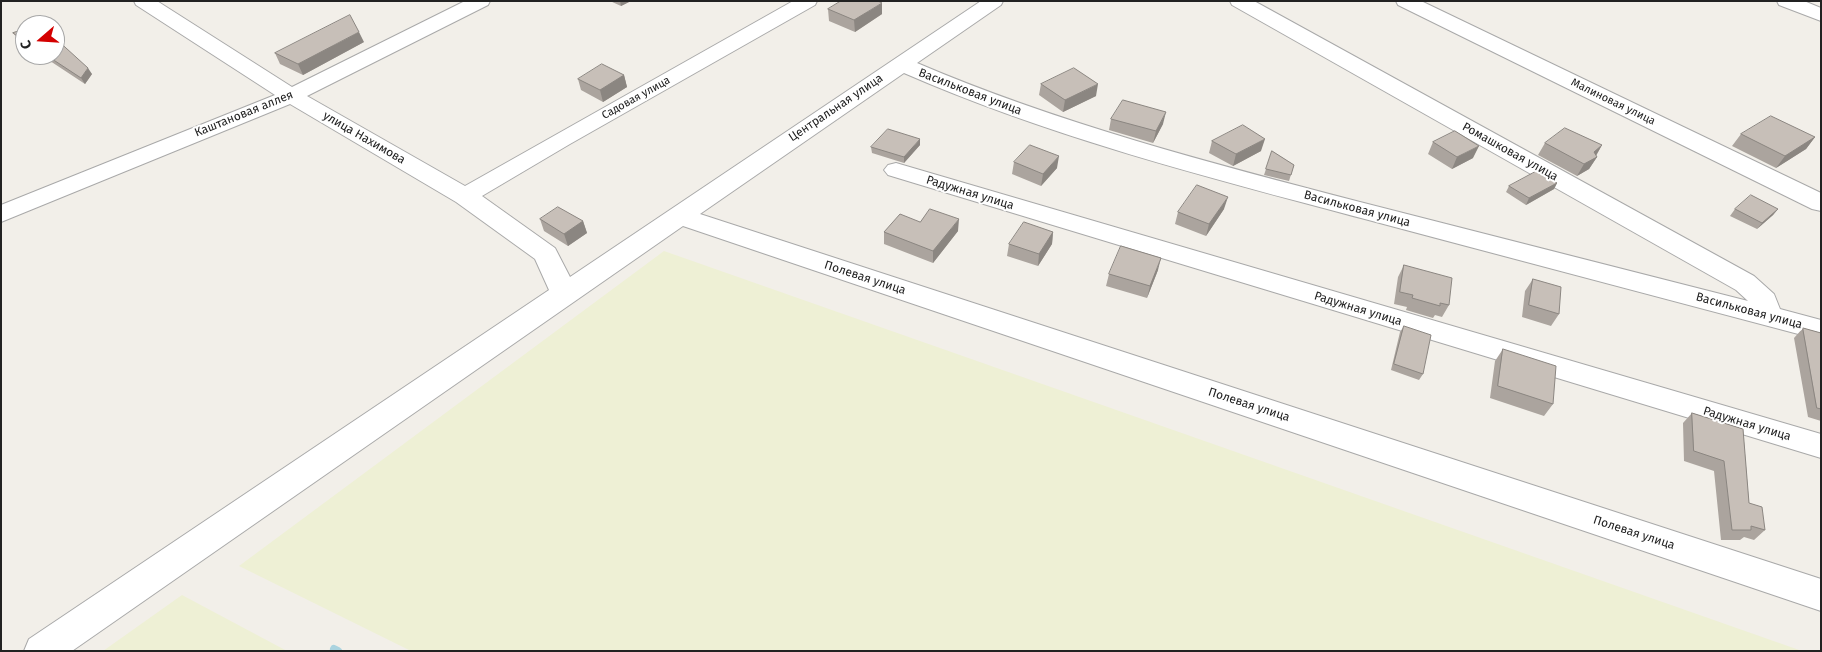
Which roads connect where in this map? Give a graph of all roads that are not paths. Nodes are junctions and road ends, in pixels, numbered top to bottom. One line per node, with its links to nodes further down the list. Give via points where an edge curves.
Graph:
1 (180, 1): 8 (street)
2 (481, 1): 11 (street, Каштановая аллея)
3 (808, 1): 13 (street, Садовая улица)
4 (994, 1): 10 (street, Центральная улица)
5 (1239, 1): 18 (street, Ромашковая улица, via 1745,283 1764,301)
6 (1405, 1): 14 (street, Малиновая улица)
7 (1786, 1): 9 (street)
8 (150, 6): 11 (street, улица Нахимова)
9 (1821, 15)
10 (901, 64): 16 (street, Центральная улица); 18 (street, Васильковая улица, via 973,95 1211,172)
11 (291, 96): 13 (street, улица Нахимова); 15 (street, Каштановая аллея)
12 (896, 170): 20 (street, Радужная улица)
13 (465, 196): 17 (street, улица Нахимова, via 546,254)
14 (1821, 203)
15 (2, 212)
16 (678, 216): 17 (street, Центральная улица); 21 (street, Полевая улица)
17 (564, 294): 22 (street, Центральная улица)
18 (1768, 316): 19 (street, Васильковая улица)
19 (1821, 330)
20 (1821, 446)
21 (1821, 595)
22 (42, 651)

